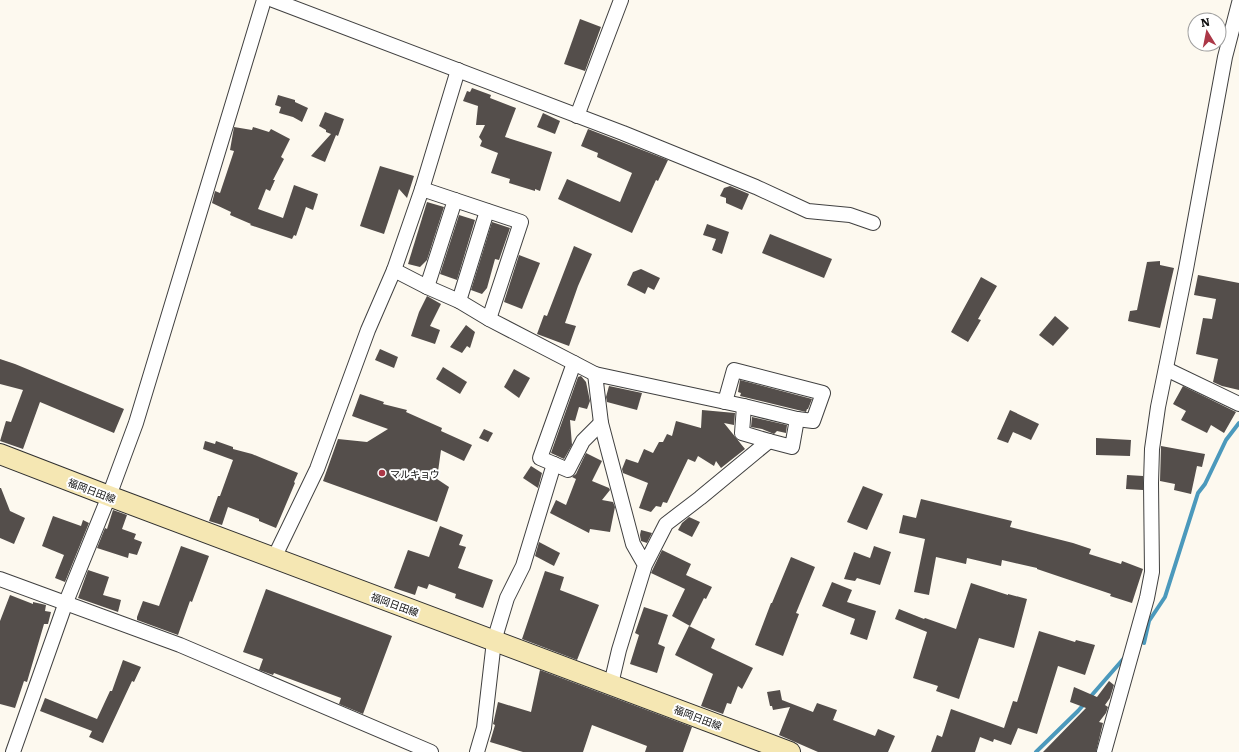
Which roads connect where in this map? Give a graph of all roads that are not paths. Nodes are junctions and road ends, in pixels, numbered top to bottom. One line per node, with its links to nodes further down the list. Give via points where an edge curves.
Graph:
1 (264, 0): 26 (street, via 136,422)
2 (273, 0): 5 (street)
3 (621, 0): 6 (street)
4 (1239, 3): 16 (street, via 1225,57)
5 (458, 70): 6 (street); 7 (street)
6 (577, 116): 10 (street, via 693,161 808,211 850,215)
7 (422, 189): 8 (street); 11 (street)
8 (455, 200): 9 (street); 12 (street)
9 (487, 211): 13 (street); 14 (street, via 521,222)
10 (873, 223)
11 (394, 270): 12 (street); 27 (street, via 368,330 316,469)
12 (427, 287): 13 (street)
13 (459, 301): 14 (street)
14 (489, 319): 15 (street)
15 (574, 363): 17 (street); 25 (street, via 540,458)
16 (1166, 369): 19 (street); 37 (street, via 1152,449 1152,572)
17 (595, 374): 18 (street); 22 (street)
18 (725, 402): 20 (street); 21 (street, via 734,370 823,393 813,421)
19 (1239, 404)
20 (744, 406): 21 (street); 23 (street, via 742,433)
21 (797, 419): 23 (street, via 792,447)
22 (601, 424): 25 (street, via 583,441 568,470); 28 (street, via 633,544)
23 (769, 441): 28 (street, via 666,524)
24 (0, 454): 26 (main road, 福岡日田線)
25 (554, 464): 31 (street, via 523,566 507,598)
26 (109, 496): 27 (main road, 福岡日田線); 30 (street)
27 (274, 558): 31 (main road, 福岡日田線)
28 (645, 566): 32 (street)
29 (0, 579): 30 (street)
30 (66, 602): 33 (street); 34 (street, via 180,645)
31 (494, 641): 32 (main road, 福岡日田線); 35 (street, via 484,728)
32 (611, 684): 36 (main road, 福岡日田線)
33 (13, 752)
34 (431, 752)
35 (477, 752)
36 (790, 752)
37 (1104, 752)

